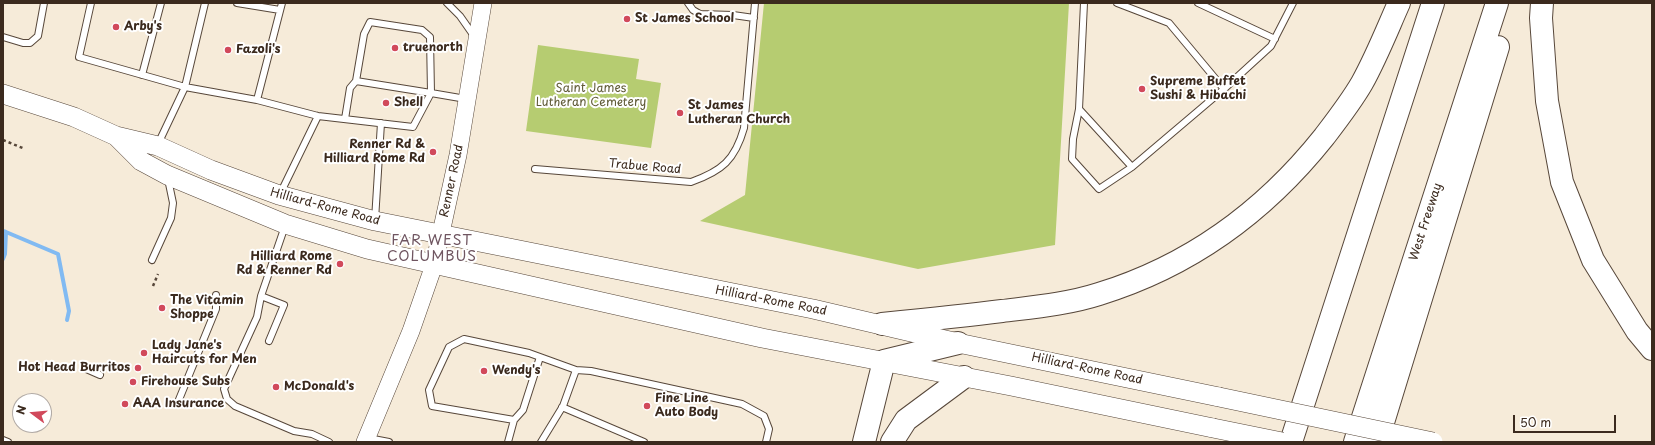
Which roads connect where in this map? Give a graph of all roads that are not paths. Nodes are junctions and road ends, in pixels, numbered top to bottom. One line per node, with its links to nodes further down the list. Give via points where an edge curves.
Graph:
1 (44, 3): 21 (lane, via 38,36 30,43)
2 (91, 3): 24 (lane, via 78,56)
3 (161, 3): 24 (lane)
4 (205, 3): 26 (lane)
5 (237, 3): 19 (lane)
6 (447, 3): 23 (lane)
7 (483, 3): 23 (main road, Renner Road)
8 (688, 3): 20 (lane, via 700,14)
9 (755, 3): 20 (lane, Trabue Road)
10 (1084, 3): 32 (lane)
11 (1117, 3): 27 (lane, via 1169,22)
12 (1198, 3): 22 (lane)
13 (1293, 3): 22 (lane)
14 (1399, 3): 50 (highway, via 1362,84 1316,147 1269,196 1208,245 1138,280 1098,294 1042,306)
15 (1433, 3): 49 (highway)
16 (1496, 3): 77 (highway, West Freeway)
17 (1509, 3): 78 (highway, via 1508,16)
18 (1542, 3): 53 (highway, via 1547,102 1562,182 1593,260 1637,331)
19 (281, 6): 31 (lane)
20 (754, 18): 39 (lane, Trabue Road, via 744,128 739,144 728,161 710,175 691,182)
21 (3, 37)
22 (1275, 39): 27 (lane, via 1271,46)
23 (478, 41): 30 (main road, Renner Road)
24 (142, 75): 26 (lane)
25 (356, 81): 28 (lane); 28 (lane, via 364,34 370,22 422,30 430,37); 34 (lane, via 350,88)
26 (186, 87): 31 (lane); 37 (lane)
27 (1224, 89): 38 (lane)
28 (431, 93): 30 (lane); 35 (lane, via 413,127)
29 (3, 94): 36 (main road, Hilliard-Rome Road, via 74,117)
30 (468, 99): 44 (main road, Renner Road)
31 (257, 100): 33 (lane)
32 (1079, 110): 38 (lane); 38 (lane, via 1072,159 1099,189)
33 (318, 116): 34 (lane); 41 (lane)
34 (345, 119): 35 (lane)
35 (381, 123): 42 (lane)
36 (116, 136): 37 (main road, Hilliard-Rome Road); 40 (main road, Hilliard-Rome Road, via 141,161)
37 (158, 146): 41 (main road, Hilliard-Rome Road)
38 (1132, 167)
39 (535, 169)
40 (167, 175): 43 (main road, Hilliard-Rome Road); 45 (lane, via 173,203 171,218)
41 (279, 196): 42 (main road, Hilliard-Rome Road)
42 (375, 221): 44 (main road, Hilliard-Rome Road)
43 (285, 224): 46 (main road, Hilliard-Rome Road, via 367,249); 48 (lane)
44 (441, 235): 46 (main road, Renner Road); 50 (main road, Hilliard-Rome Road)
45 (152, 260)
46 (434, 265): 55 (main road, Hilliard-Rome Road, via 762,338); 64 (main road, Renner Road)
47 (216, 294): 60 (lane, via 216,309)
48 (261, 296): 51 (lane, via 284,306); 66 (lane, via 256,317 224,389 227,399 235,406 294,431 312,434)
49 (1336, 305): 74 (highway); 76 (highway)
50 (882, 324): 52 (main road, Hilliard-Rome Road)
51 (269, 341)
52 (958, 343): 55 (highway); 79 (main road, Hilliard-Rome Road, bridge)
53 (1652, 349)
54 (540, 357): 57 (lane); 62 (lane, via 524,410); 62 (lane, via 464,339 449,347 429,390 432,406)
55 (884, 361): 59 (main road, Hilliard-Rome Road); 72 (highway)
56 (84, 368): 58 (lane)
57 (576, 370): 61 (lane); 71 (lane, via 591,371 742,404 764,416 769,430)
58 (100, 375)
59 (964, 377): 73 (highway, via 906,420); 75 (main road, Hilliard-Rome Road, bridge)
60 (178, 402)
61 (562, 408): 69 (lane); 70 (lane)
62 (514, 420): 68 (lane)
63 (3, 440): 65 (lane)
64 (366, 440): 67 (lane)
65 (8, 442)
66 (329, 442)
67 (389, 442)
68 (508, 442)
69 (541, 442)
70 (644, 442)
71 (766, 442)
72 (864, 442)
73 (892, 442)
74 (1277, 442)
75 (1282, 442)
76 (1292, 442)
77 (1355, 442)
78 (1377, 442)
79 (1433, 442)

